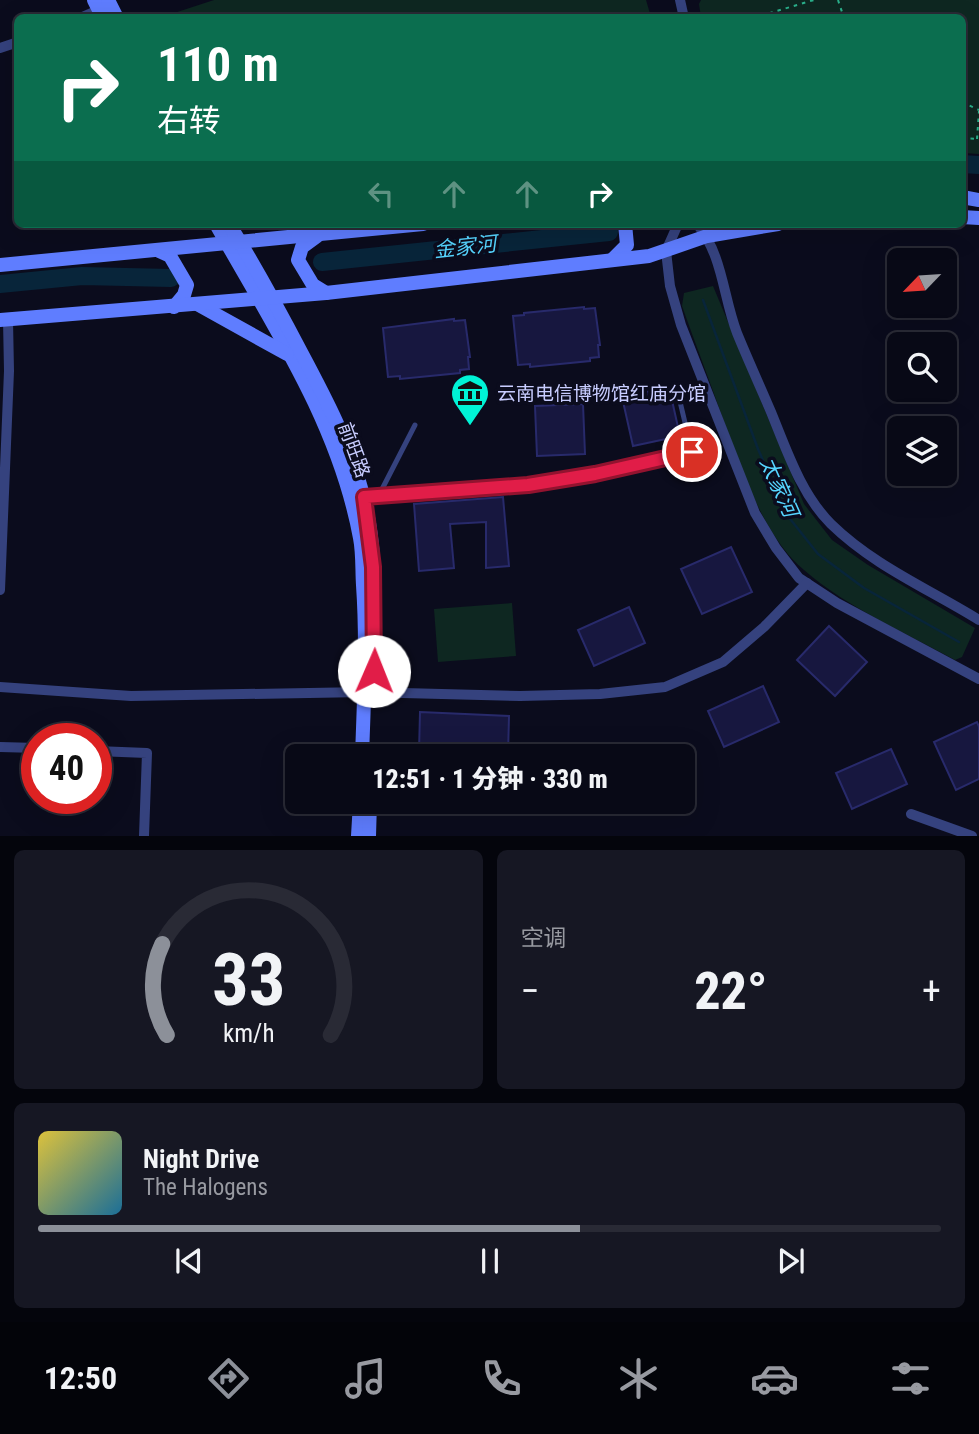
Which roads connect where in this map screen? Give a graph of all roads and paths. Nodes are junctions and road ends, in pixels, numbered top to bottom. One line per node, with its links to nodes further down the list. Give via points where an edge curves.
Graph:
1 (814, 0): 2 (path)
2 (767, 14)
3 (979, 110): 4 (path)
4 (978, 139)
5 (220, 228): 14 (street, 前旺路)
6 (230, 228): 14 (street, 前旺路)
7 (385, 228): 12 (street)
8 (625, 228): 17 (street, via 627,245)
9 (676, 228): 15 (street)
10 (700, 228): 13 (street)
11 (754, 228): 13 (street)
12 (318, 235): 14 (street); 19 (street, via 302,247 298,260 313,285)
13 (707, 236): 15 (street); 32 (street, via 737,333 810,498 830,523 882,564)
14 (234, 243): 16 (street); 20 (street, 前旺路)
15 (666, 250): 17 (street); 30 (street, via 681,326 755,513 776,548)
16 (159, 251): 18 (street); 22 (street, via 170,256 187,285)
17 (612, 260): 19 (street)
18 (0, 265)
19 (326, 293): 20 (street)
20 (265, 298): 21 (street); 24 (street, 前旺路); 29 (street, 前旺路, via 328,402)
21 (197, 304): 22 (street); 24 (street)
22 (174, 307): 23 (street)
23 (4, 320): 31 (street, via 9,371)
24 (289, 355): 35 (street, 前旺路, via 331,438 360,539)
25 (677, 389): 27 (lane)
26 (415, 425): 28 (lane)
27 (692, 452): 28 (street, via 528,485)
28 (379, 495): 29 (street)
29 (364, 497): 35 (street, 前旺路, via 375,605)
30 (807, 583): 33 (street); 35 (street, via 723,662 665,687 520,696)
31 (0, 590)
32 (979, 620)
33 (979, 679)
34 (0, 687): 35 (street, via 131,696)
35 (369, 692): 36 (street, 前旺路); 37 (street, 前旺路)
36 (363, 744)
37 (371, 744)
38 (0, 747): 39 (street)
39 (21, 748)
40 (112, 752): 44 (street, via 147,753)
41 (359, 814): 45 (street)
42 (370, 814): 46 (street)
43 (911, 814): 47 (street)
44 (144, 835)
45 (358, 835)
46 (369, 835)
47 (972, 835)

